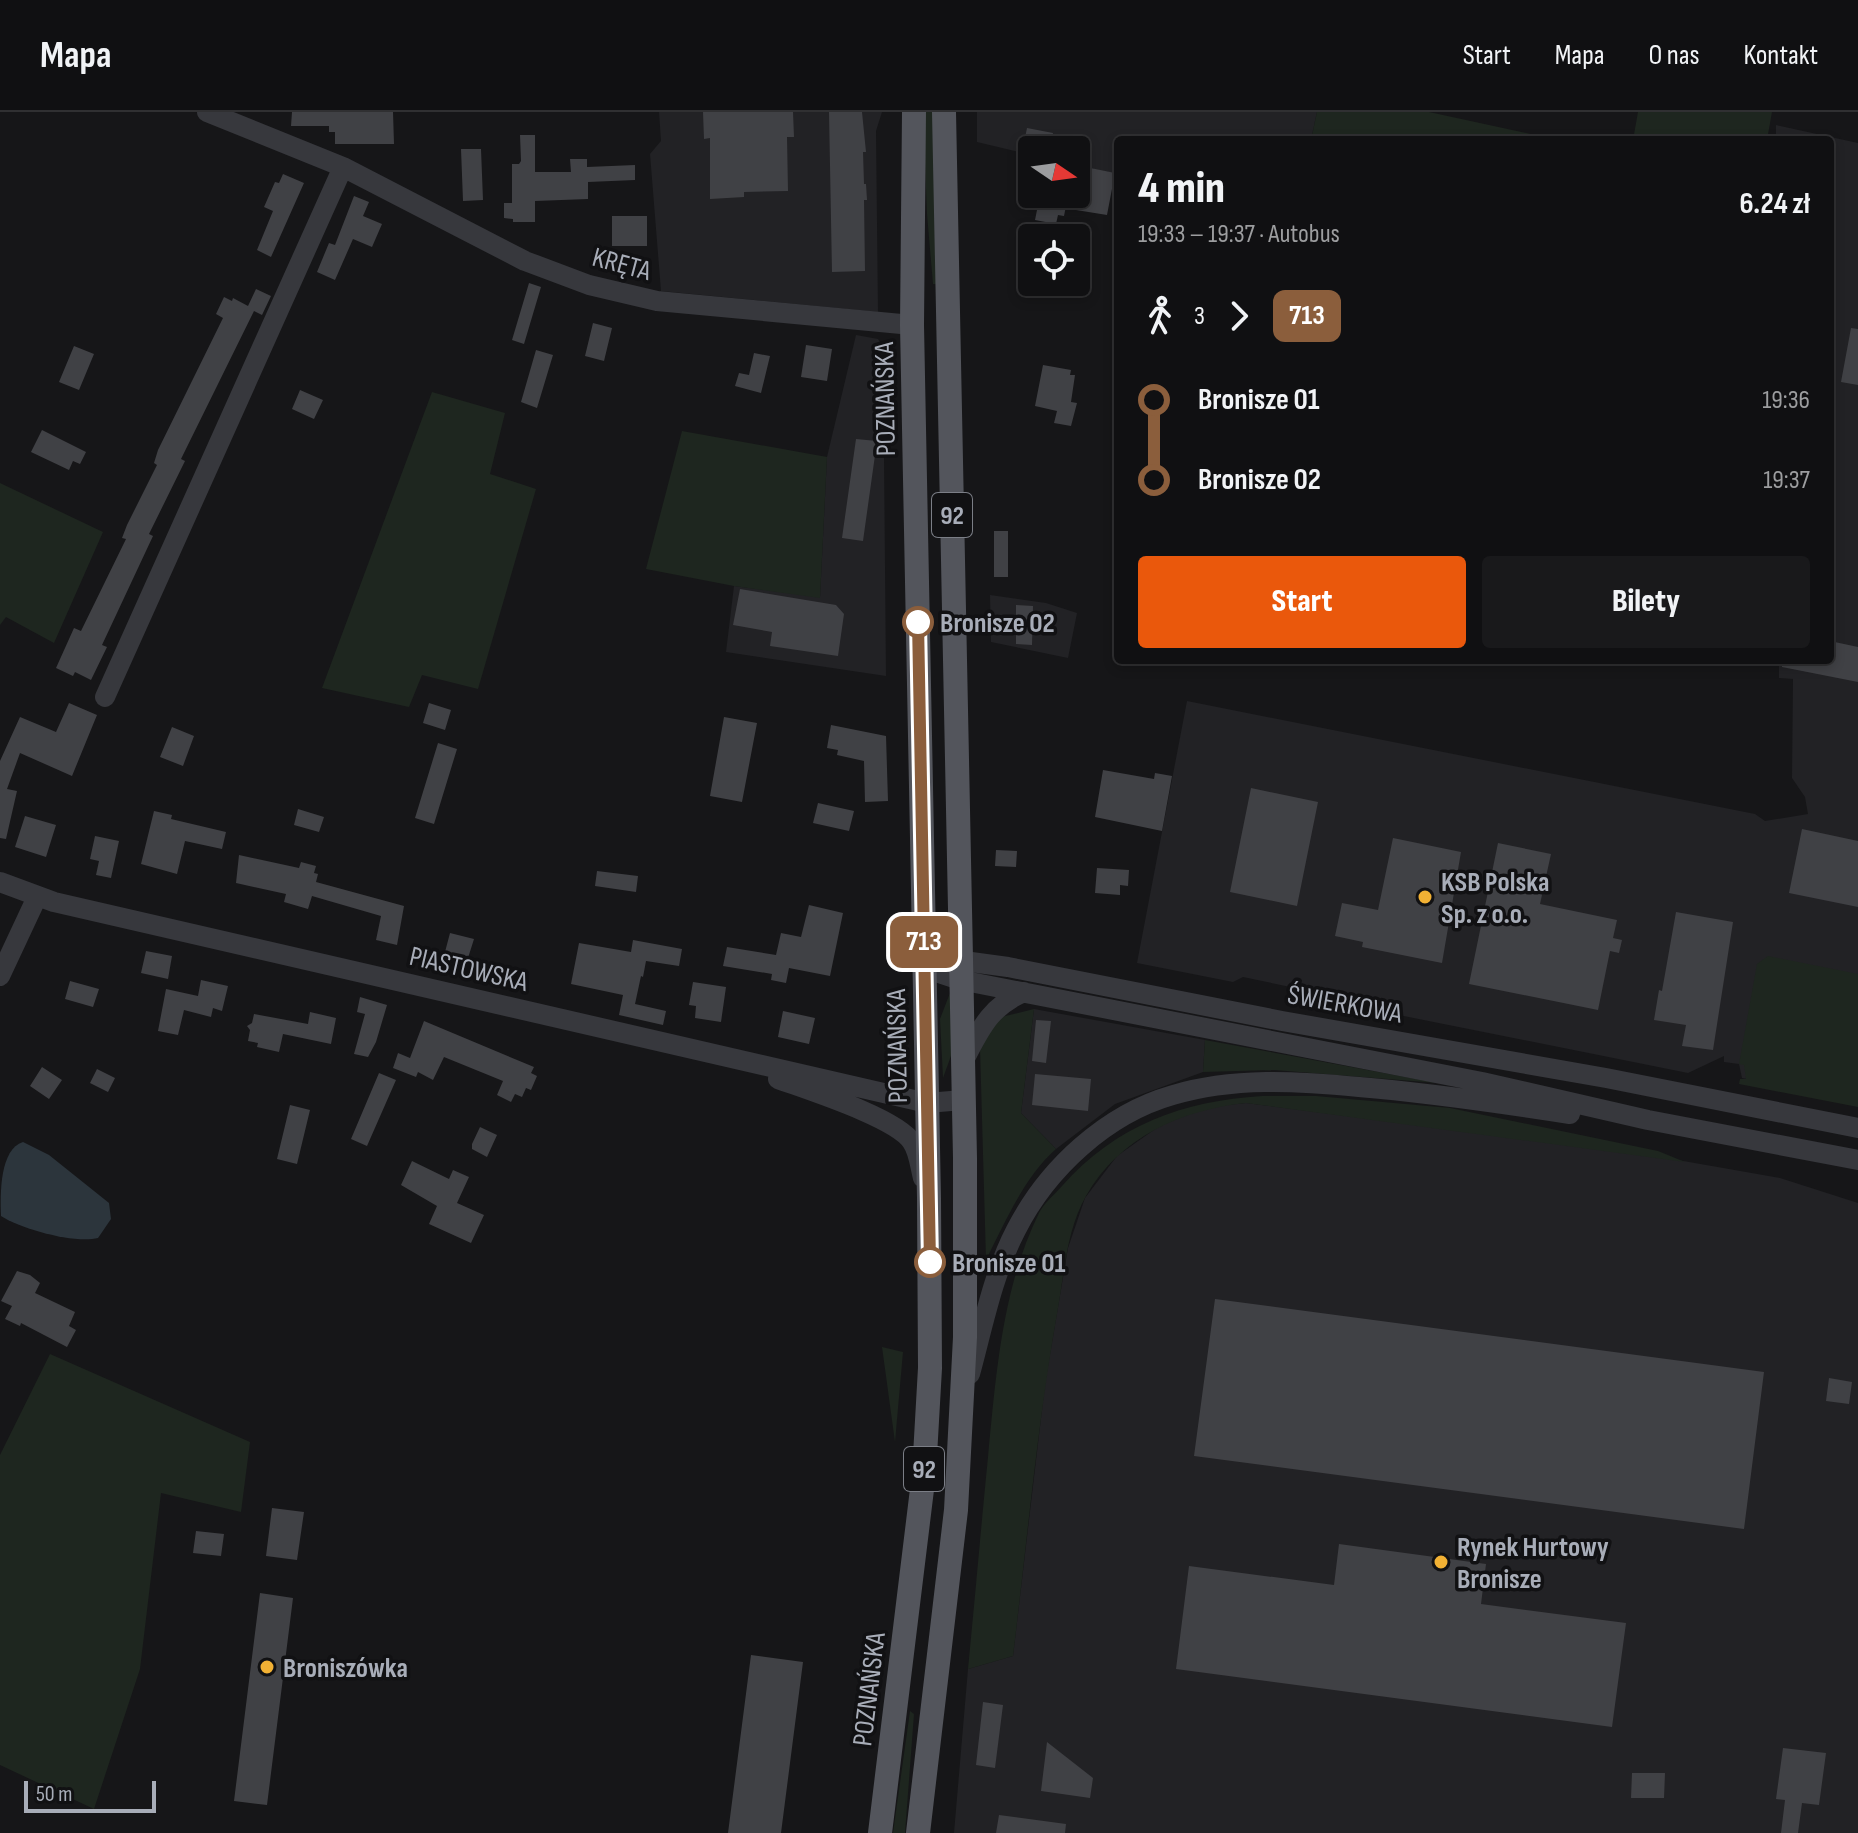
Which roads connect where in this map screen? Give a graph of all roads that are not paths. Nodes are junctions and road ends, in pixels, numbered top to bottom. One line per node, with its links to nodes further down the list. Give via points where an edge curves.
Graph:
1 (207, 112): 4 (street, KRĘTA)
2 (914, 112): 5 (main road, POZNAŃSKA / 92)
3 (944, 112): 10 (main road, 92)
4 (343, 167): 5 (street, KRĘTA, via 525,261 589,285 657,301); 6 (street)
5 (912, 325): 9 (main road, POZNAŃSKA / 92)
6 (105, 697)
7 (0, 882): 8 (street, PIASTOWSKA)
8 (37, 897): 11 (street); 13 (street, PIASTOWSKA)
9 (924, 968): 10 (street, ŚWIERKOWA, via 939,961); 16 (main road, POZNAŃSKA / 92)
10 (960, 970): 12 (street, ŚWIERKOWA); 14 (main road, 92); 18 (street, ŚWIERKOWA, via 1606,1078)
11 (0, 976)
12 (1024, 992): 14 (street, via 1004,1001 989,1017); 17 (street, ŚWIERKOWA)
13 (703, 1051): 16 (street, PIASTOWSKA); 20 (street, via 902,1131 914,1144)
14 (962, 1063): 15 (main road, 92)
15 (963, 1100): 16 (street, PIASTOWSKA); 21 (main road, 92)
16 (927, 1103): 20 (main road, POZNAŃSKA / 92)
17 (1648, 1120): 19 (street, ŚWIERKOWA); 21 (street, via 1312,1082 1236,1083 1172,1095 1141,1107 1057,1169 1029,1208 1002,1260)
18 (1858, 1128)
19 (1858, 1160)
20 (929, 1198): 22 (main road, POZNAŃSKA / 92, via 930,1368 924,1473)
21 (964, 1393): 23 (main road, 92, via 956,1510)
22 (880, 1833)
23 (918, 1833)

